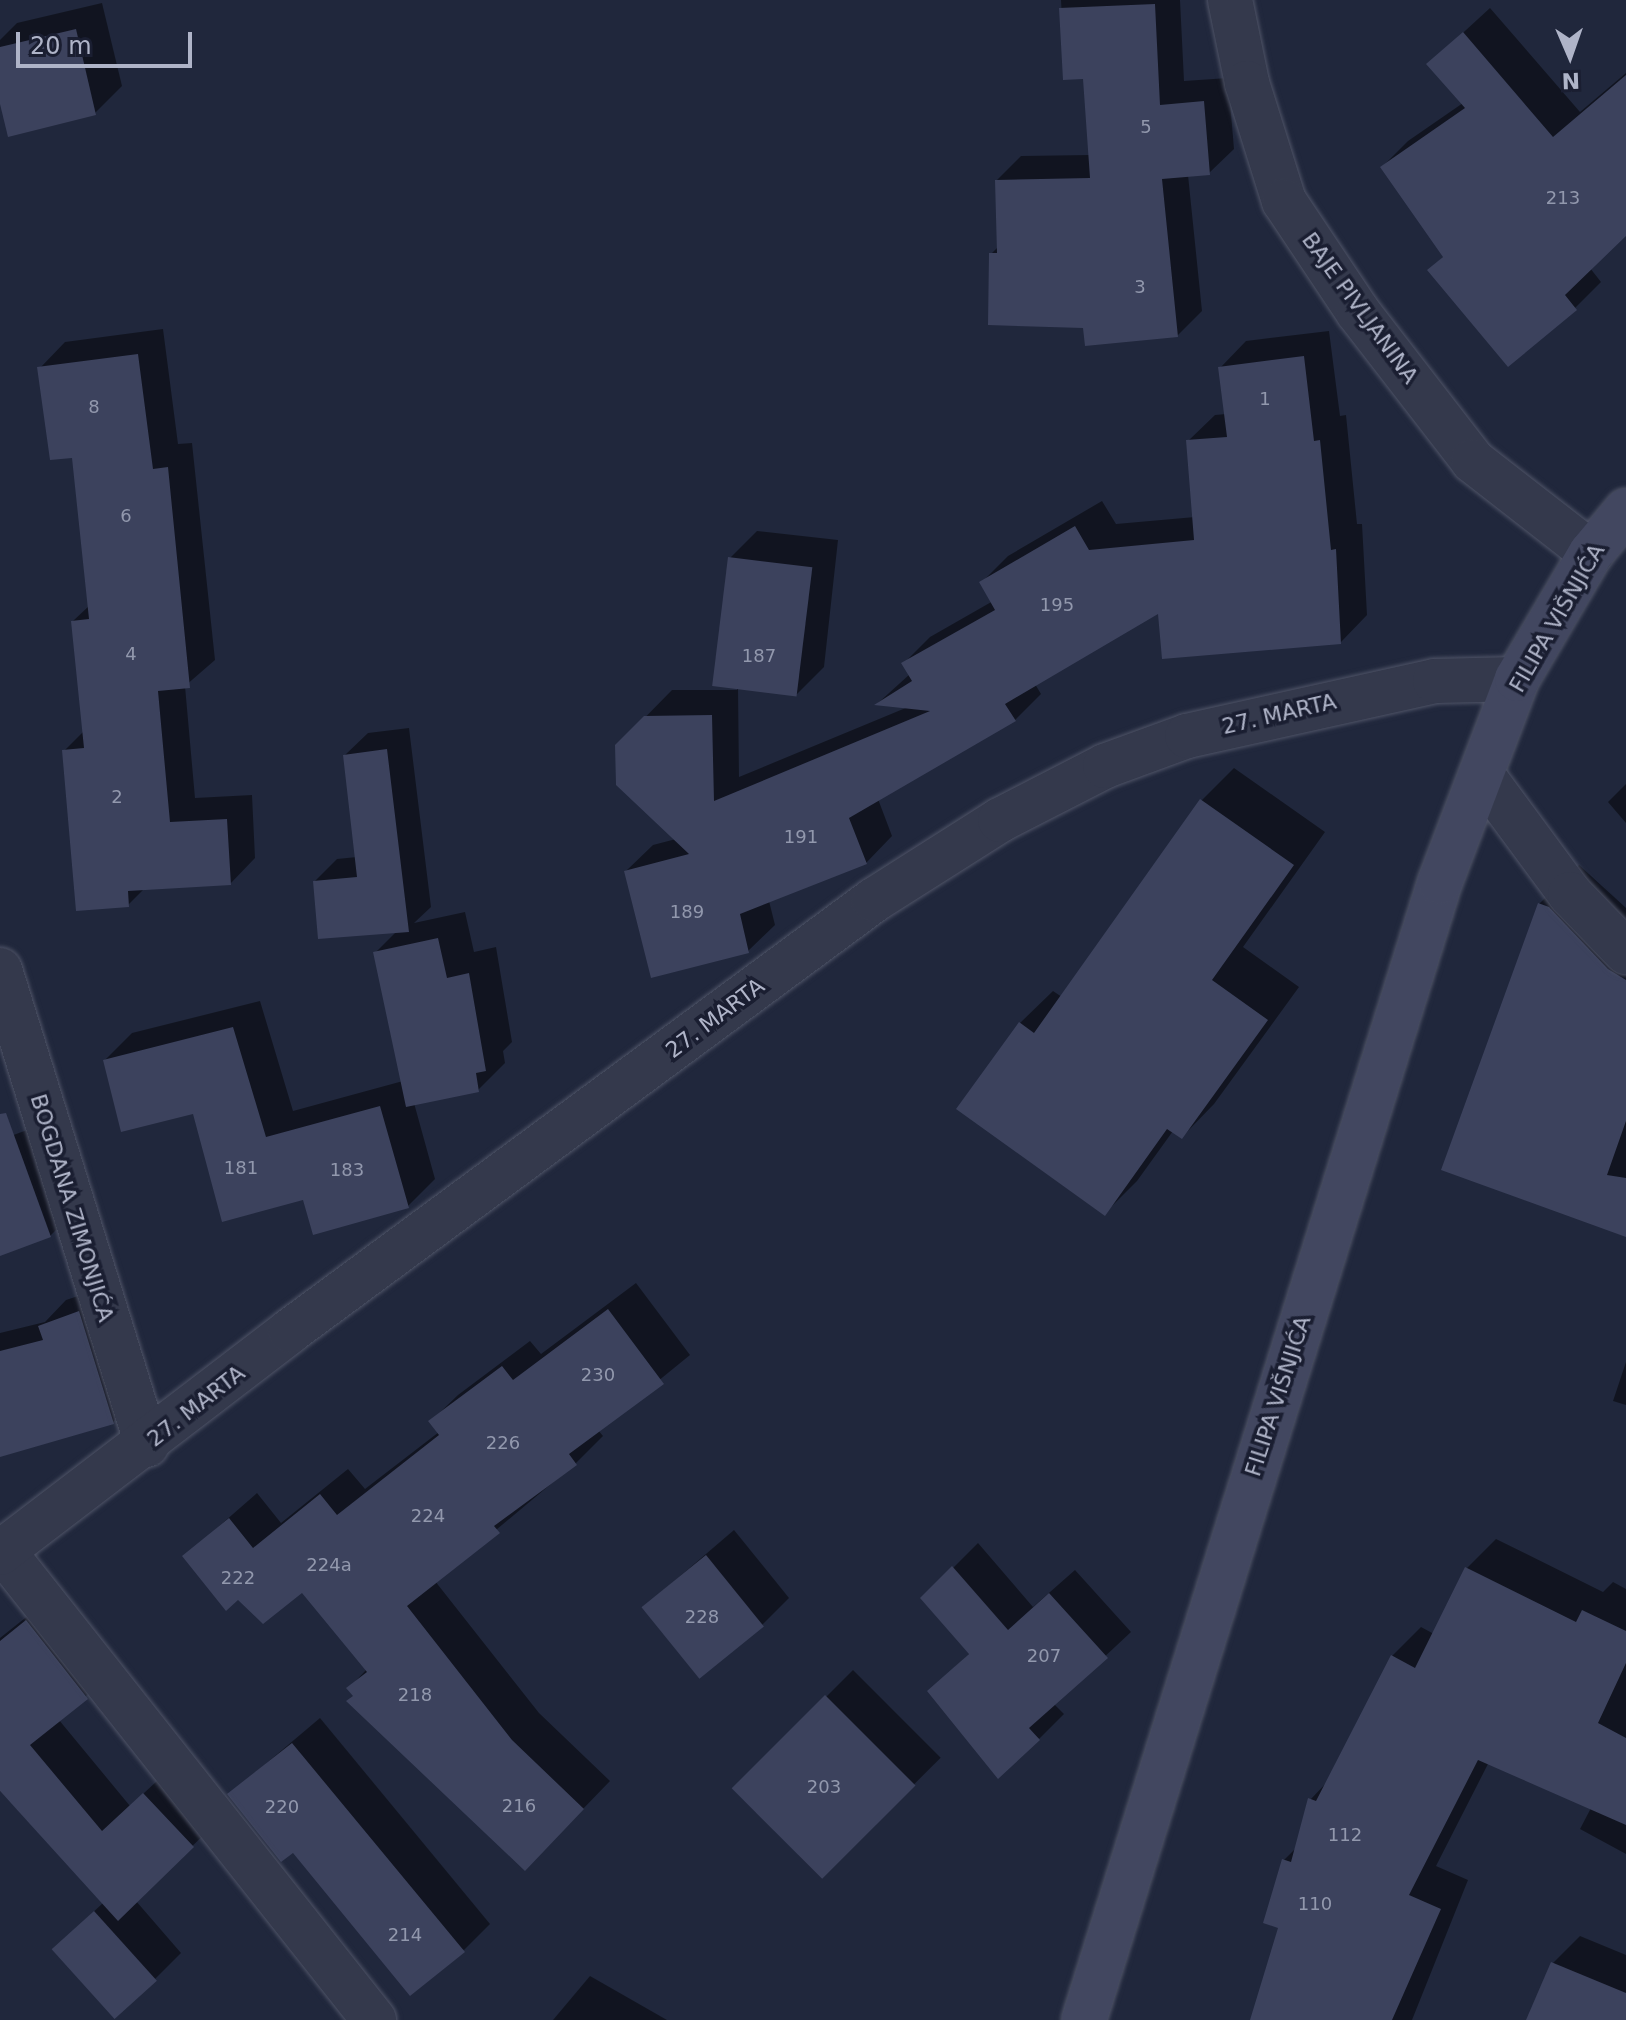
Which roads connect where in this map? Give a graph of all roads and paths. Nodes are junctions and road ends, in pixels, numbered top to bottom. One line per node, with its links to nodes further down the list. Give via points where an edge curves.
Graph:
1 (1230, 0): 3 (street, BAJE PIVLJANINA, via 1247,83 1284,201 1358,312 1473,461)
2 (1626, 511): 3 (main road, FILIPA VIŠNJIĆA)
3 (1591, 553): 4 (main road, FILIPA VIŠNJIĆA)
4 (1517, 679): 5 (main road, FILIPA VIŠNJIĆA); 8 (street, 27. MARTA, via 1435,681 1187,736 1105,766 1000,820 874,900 290,1331)
5 (1483, 776): 6 (street, via 1570,894); 11 (main road, FILIPA VIŠNJIĆA, via 1440,882)
6 (1626, 952)
7 (0, 970): 8 (street, BOGDANA ZIMONJIĆA)
8 (147, 1445): 9 (street, 27. MARTA)
9 (2, 1552): 10 (street, 27. MARTA)
10 (374, 2020)
11 (1084, 2020)

